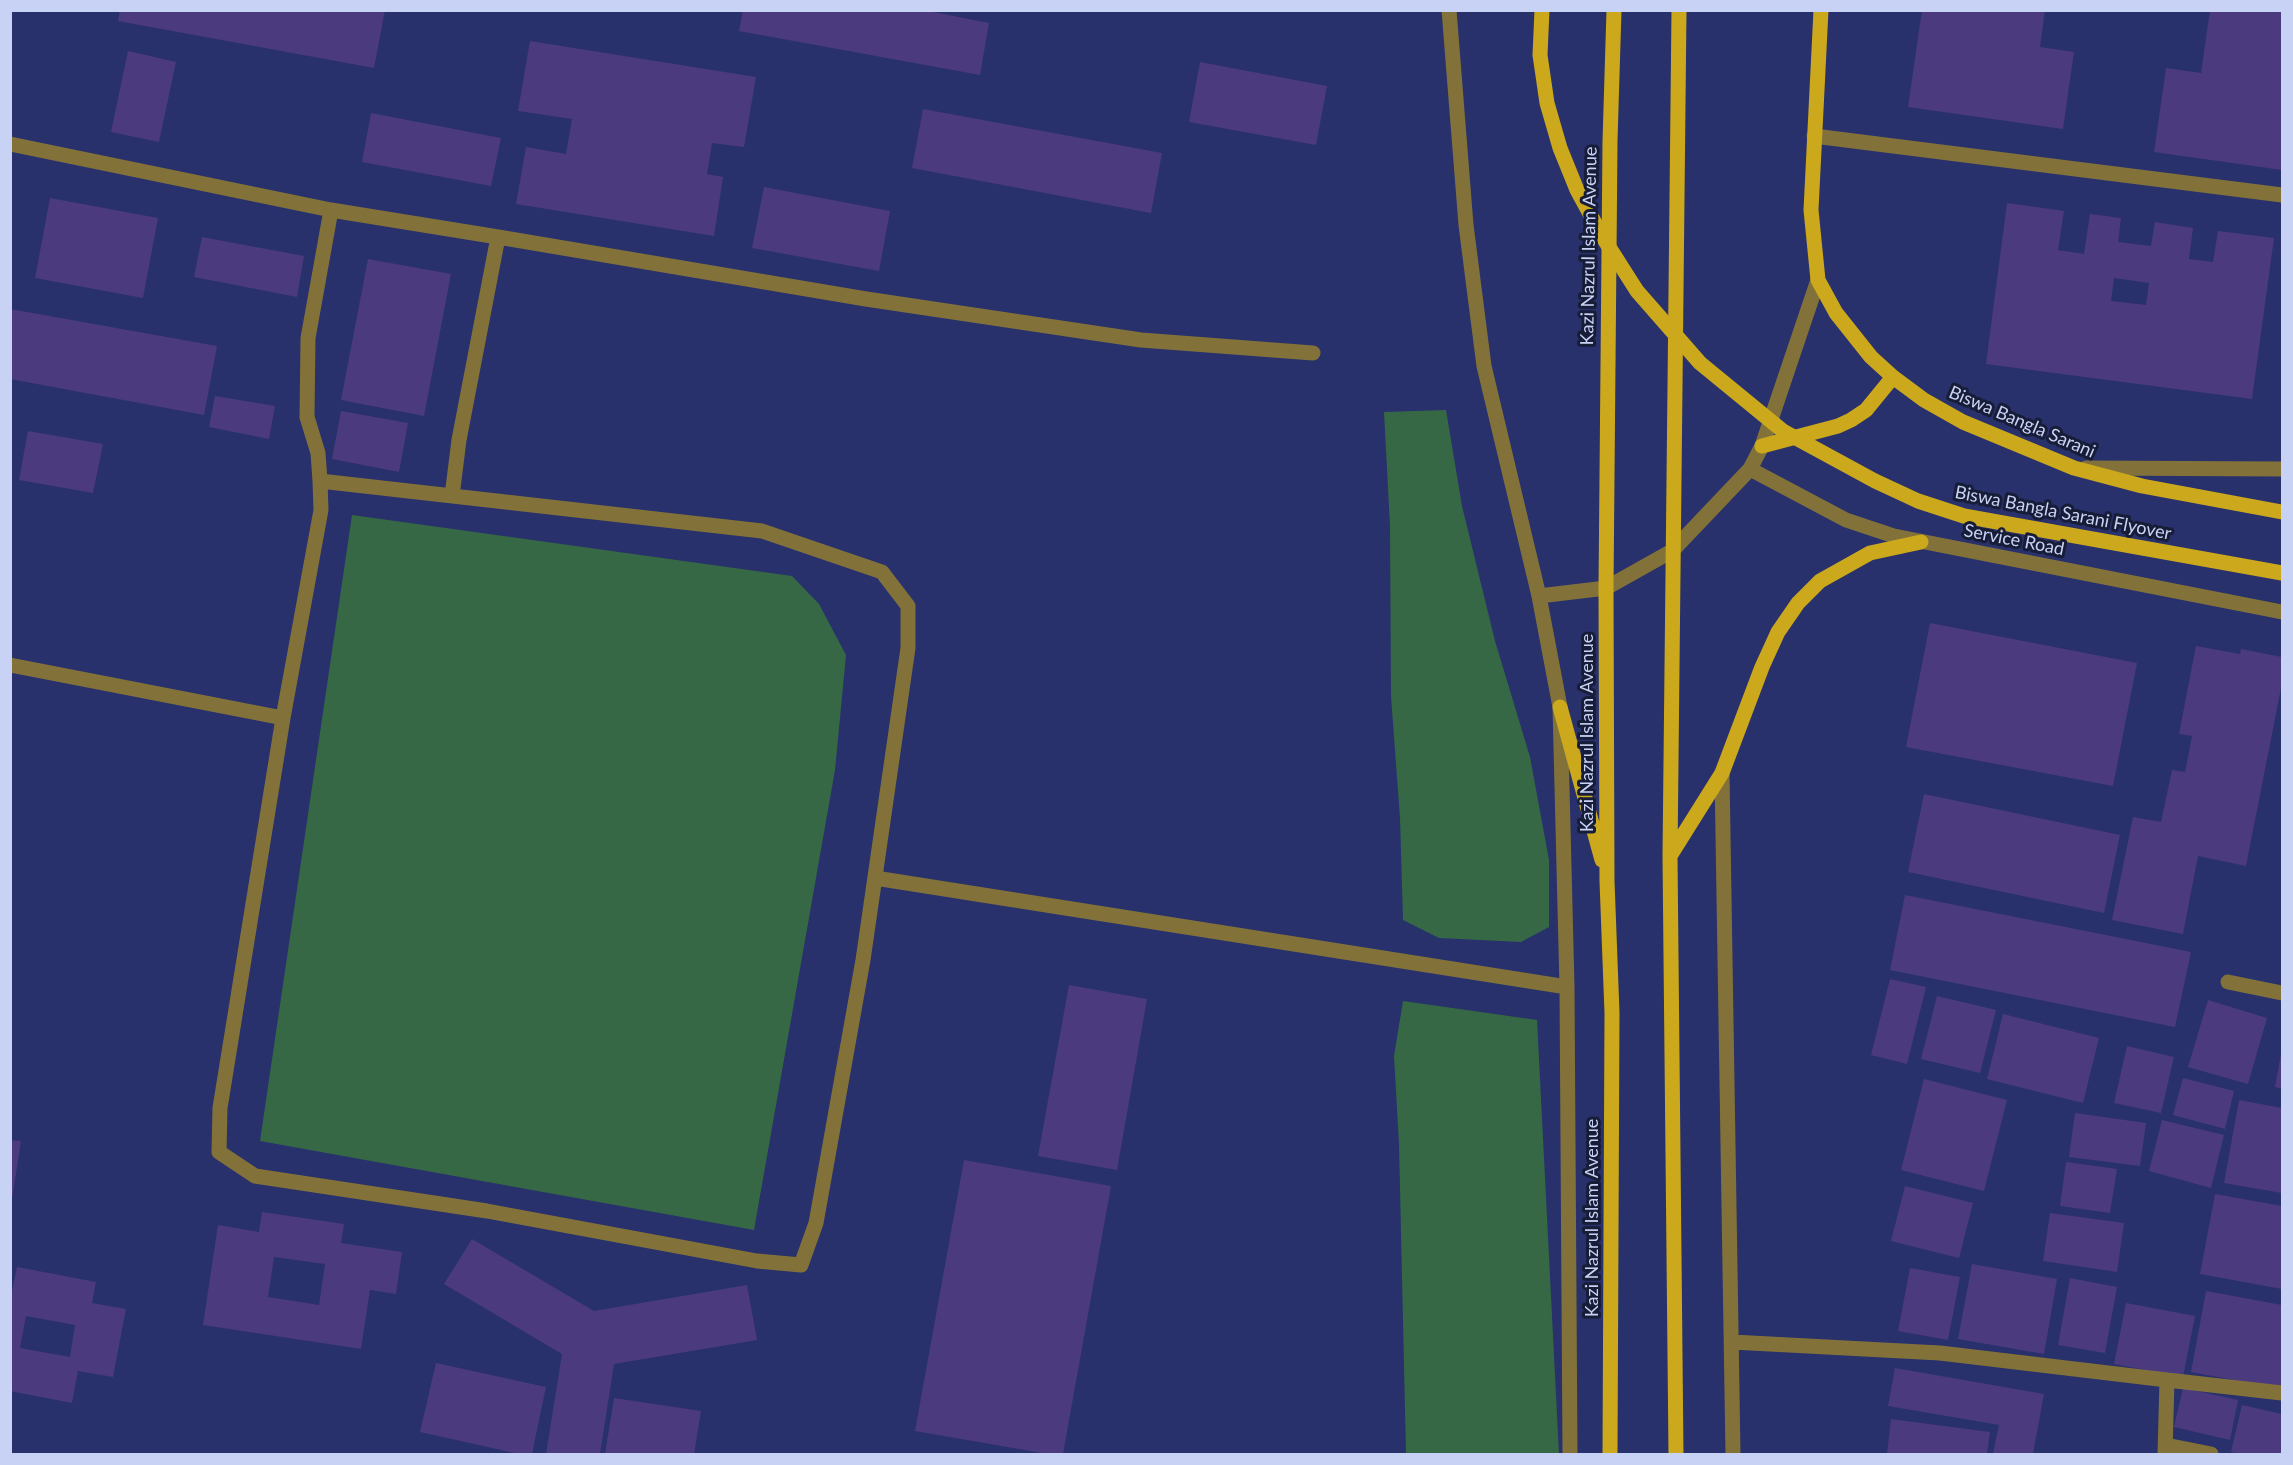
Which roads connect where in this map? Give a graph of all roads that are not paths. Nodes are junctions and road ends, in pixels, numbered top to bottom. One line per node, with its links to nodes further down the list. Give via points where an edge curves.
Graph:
1 (1449, 10): 25 (street, via 1466,225 1484,366)
2 (1542, 10): 23 (main road, Biswa Bangla Sarani Flyover, bridge, via 1540,55 1547,104 1577,190 1602,236 1637,291 1700,363 1783,431 1875,482 1964,516)
3 (1614, 10): 24 (main road, Kazi Nazrul Islam Avenue)
4 (1678, 10): 22 (main road)
5 (1821, 10): 6 (main road, Biswa Bangla Sarani)
6 (1814, 136): 8 (street); 11 (main road, Biswa Bangla Sarani, via 1811,210)
7 (10, 144): 9 (street)
8 (2283, 195)
9 (332, 210): 10 (street); 18 (street, via 309,338 307,417 318,453)
10 (498, 237): 12 (street, via 1141,340); 19 (street)
11 (1818, 280): 13 (main road, Biswa Bangla Sarani, via 1870,357); 14 (street)
12 (1313, 353)
13 (1893, 377): 14 (main road, via 1866,410 1851,420); 15 (main road, Biswa Bangla Sarani, via 1963,422)
14 (1762, 446): 16 (street)
15 (2074, 468): 17 (street); 20 (main road, Biswa Bangla Sarani, via 2142,486)
16 (1750, 469): 21 (street, Service Road, via 1846,520); 22 (street)
17 (2283, 469)
18 (320, 482): 19 (street); 29 (street, via 321,510)
19 (452, 496): 32 (street, via 762,531 882,572 908,606 908,648)
20 (2283, 512)
21 (1921, 542): 26 (street, Service Road); 30 (main road, via 1870,553 1820,581 1798,603 1778,632 1762,667)
22 (1672, 551): 24 (street); 31 (main road)
23 (2283, 573)
24 (1606, 588): 25 (street); 33 (main road, Kazi Nazrul Islam Avenue)
25 (1539, 596): 28 (street)
26 (2283, 612)
27 (10, 665): 29 (street)
28 (1560, 707): 33 (main road); 35 (street)
29 (283, 718): 32 (street, via 220,1108 219,1152 255,1176 487,1211 757,1261 801,1265 816,1223)
30 (1722, 772): 31 (main road); 37 (street)
31 (1670, 856): 43 (main road)
32 (875, 878): 35 (street)
33 (1608, 880): 42 (main road, Kazi Nazrul Islam Avenue, via 1612,1013)
34 (2228, 982): 36 (street)
35 (1567, 987): 41 (street)
36 (2283, 993)
37 (1732, 1342): 38 (street, via 1940,1353); 44 (street)
38 (2167, 1380): 39 (street); 40 (street)
39 (2283, 1393)
40 (2166, 1450): 45 (street)
41 (1570, 1455)
42 (1610, 1455)
43 (1676, 1455)
44 (1733, 1455)
45 (2211, 1455)

